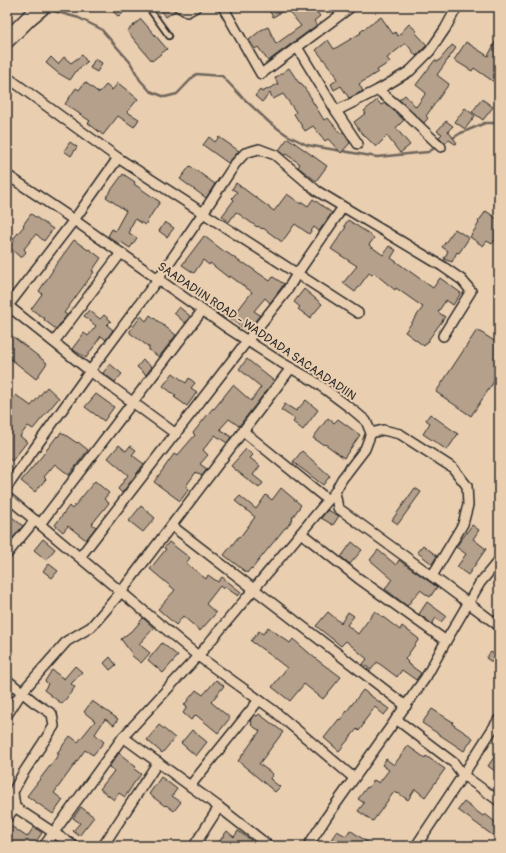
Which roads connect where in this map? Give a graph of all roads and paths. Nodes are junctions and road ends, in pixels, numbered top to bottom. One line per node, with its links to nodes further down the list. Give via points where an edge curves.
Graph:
1 (42, 7): 9 (highway)
2 (148, 7): 8 (lane)
3 (179, 7): 4 (street, via 187,12)
4 (196, 7)
5 (223, 7): 10 (street, via 261,74)
6 (351, 7): 10 (street)
7 (457, 7): 12 (street, via 430,51 410,71)
8 (169, 36)
9 (7, 40)
10 (297, 47): 13 (street)
11 (7, 77): 16 (street)
12 (378, 90): 13 (street); 15 (street)
13 (336, 111): 14 (street)
14 (358, 144)
15 (441, 148)
16 (118, 158): 19 (street); 20 (street)
17 (7, 175): 20 (street, SAADADIIN ROAD - WADDADA SACAADADIIN)
18 (343, 206): 19 (street, via 317,191 275,155 259,149 245,153 235,164); 22 (street); 27 (street, via 442,266 462,280 471,291)
19 (203, 213): 22 (street); 23 (street)
20 (74, 220): 21 (street, SAADADIIN ROAD - WADDADA SACAADADIIN); 24 (street)
21 (121, 253): 23 (street, SAADADIIN ROAD - WADDADA SACAADADIIN); 29 (street)
22 (297, 274): 26 (street); 28 (street)
23 (158, 279): 25 (street, SAADADIIN ROAD - WADDADA SACAADADIIN); 31 (street)
24 (7, 306): 29 (street)
25 (202, 311): 28 (street, SAADADIIN ROAD - WADDADA SACAADADIIN); 32 (street)
26 (358, 313)
27 (443, 336)
28 (248, 341): 30 (street, SAADADIIN ROAD - WADDADA SACAADADIIN); 35 (street)
29 (54, 342): 31 (street)
30 (291, 368): 33 (street); 34 (street, SAADADIIN ROAD - WADDADA SACAADADIIN, via 314,381 353,410 366,422)
31 (90, 371): 32 (street); 36 (street)
32 (133, 402): 35 (street); 40 (street)
33 (243, 431): 39 (street); 41 (street)
34 (370, 433): 37 (street, via 365,449 342,478); 46 (street, via 383,430 400,434 453,468 467,486 468,504 463,524)
35 (176, 434): 44 (street)
36 (7, 487)
37 (335, 492): 39 (street); 46 (street, via 338,508)
38 (7, 498): 40 (street)
39 (328, 500): 42 (street)
40 (38, 522): 43 (street); 44 (street)
41 (172, 526): 47 (street); 48 (street)
42 (301, 533): 47 (street); 51 (street, via 358,578)
43 (7, 554)
44 (80, 558): 48 (street)
45 (499, 560): 49 (street, via 480,583)
46 (432, 576): 49 (street)
47 (254, 589): 52 (street); 56 (street)
48 (121, 592): 52 (street); 54 (street, via 91,627 67,641)
49 (469, 603): 50 (street); 51 (street)
50 (499, 626)
51 (446, 641): 56 (street)
52 (198, 656): 55 (street); 60 (street)
53 (7, 680): 54 (street)
54 (22, 692): 57 (street); 66 (street, via 52,714 54,726 22,775 13,792)
55 (259, 700): 63 (street); 64 (street)
56 (406, 706): 58 (street)
57 (7, 715)
58 (396, 719): 62 (street, via 454,763); 63 (street)
59 (499, 719): 62 (street)
60 (123, 737): 61 (street); 69 (street)
61 (158, 762): 64 (street); 72 (street)
62 (463, 775): 65 (street); 76 (street)
63 (354, 778): 75 (street)
64 (190, 786): 67 (street)
65 (499, 801)
66 (11, 804): 68 (street); 69 (street)
67 (219, 808): 73 (street); 74 (street)
68 (7, 818)
69 (53, 833): 70 (street); 71 (street)
70 (44, 846)
71 (74, 846)
72 (103, 846)
73 (194, 846)
74 (269, 846)
75 (308, 846)
76 (416, 846)

